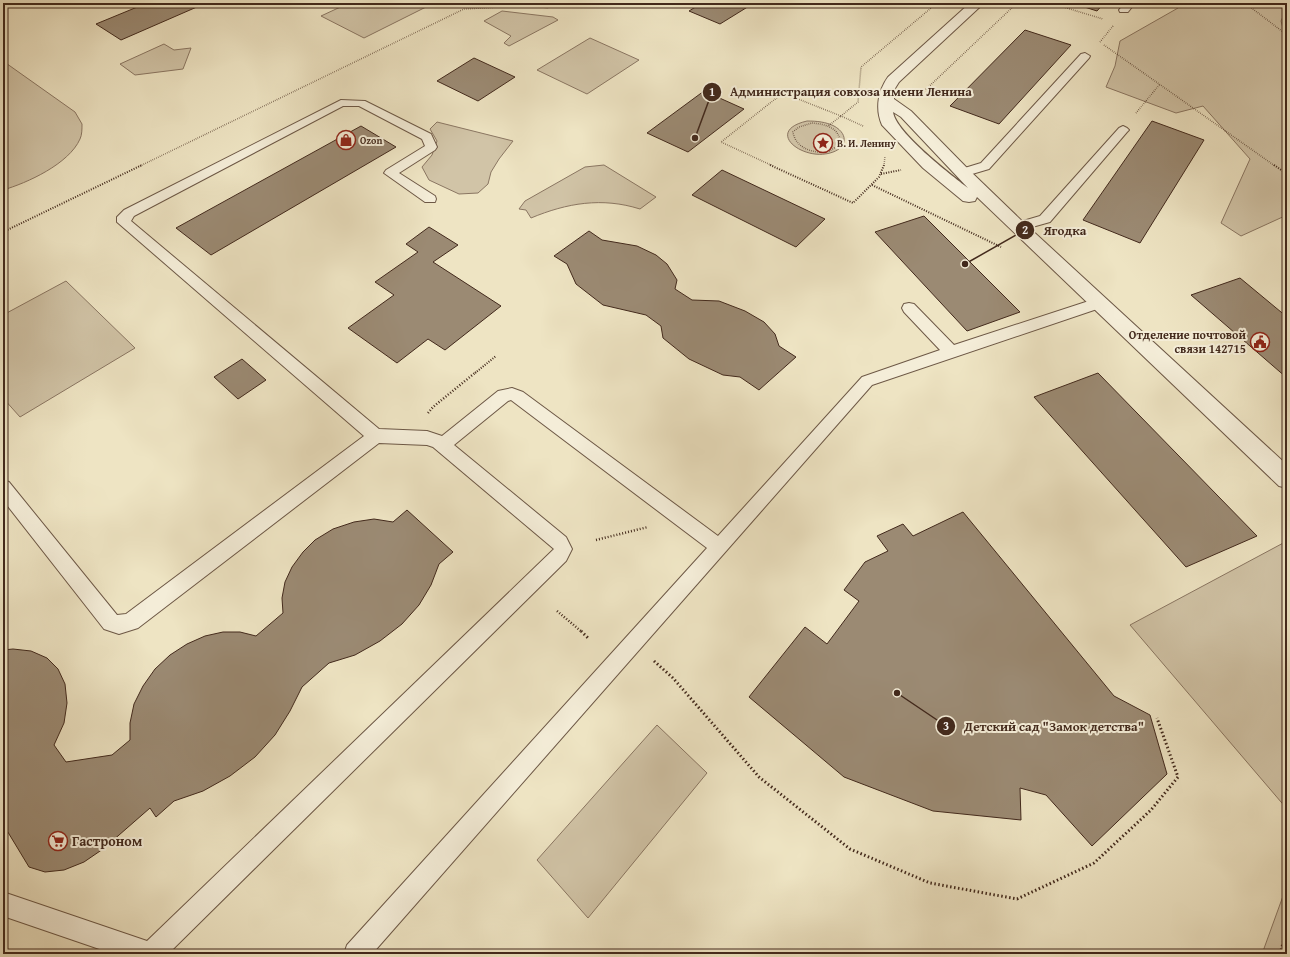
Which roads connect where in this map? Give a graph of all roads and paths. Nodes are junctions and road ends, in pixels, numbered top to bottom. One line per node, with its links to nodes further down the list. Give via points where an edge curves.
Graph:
1 (556, 3): 7 (lane)
2 (937, 3): 15 (path, via 861,67 858,102)
3 (978, 3): 14 (street, via 893,80 887,90)
4 (1017, 3): 13 (path)
5 (1050, 3): 8 (path)
6 (1246, 3): 10 (path)
7 (542, 4): 27 (path, via 464,9)
8 (1108, 21)
9 (1115, 23): 12 (path, via 1100,42)
10 (1287, 35)
11 (1085, 56): 22 (lane, via 985,166)
12 (1160, 84): 20 (path); 23 (path)
13 (919, 96)
14 (887, 101): 16 (street); 17 (street, via 886,117)
15 (841, 116): 18 (path); 19 (path); 21 (path, via 794,96 779,96 721,142 853,203 881,174)
16 (915, 123): 17 (street, via 902,118 896,119); 22 (street)
17 (890, 125): 25 (street, via 930,165)
18 (828, 126): 18 (path, via 804,124 793,131 793,141 797,146 812,152 829,151 836,148 841,139 840,134)
19 (866, 128)
20 (1122, 130): 26 (lane, via 1045,219)
21 (885, 152)
22 (962, 173): 25 (street)
23 (1287, 174)
24 (430, 199): 32 (lane, via 390,173 431,148 427,137 361,103 341,103 124,217 124,222)
25 (985, 203): 26 (street, via 988,212)
26 (1016, 225): 28 (street)
27 (3, 232)
28 (1098, 303): 30 (lane); 35 (street)
29 (909, 308): 30 (lane)
30 (951, 352): 39 (lane, via 868,381)
31 (496, 356): 33 (path, via 433,407)
32 (376, 436): 33 (lane); 36 (lane, via 131,622 120,625 111,623)
33 (409, 437): 34 (lane, via 434,439)
34 (443, 445): 39 (lane, via 504,395 512,394); 46 (lane, via 560,542 563,549 560,555)
35 (1287, 479)
36 (3, 487)
37 (653, 526): 38 (path)
38 (596, 540)
39 (719, 547): 47 (lane)
40 (557, 610): 41 (path)
41 (588, 638)
42 (652, 660): 43 (path, via 673,678 759,777 850,849 930,883 1017,899 1094,862 1150,810 1178,778)
43 (1157, 718)
44 (3, 904): 46 (lane)
45 (1287, 929): 48 (path)
46 (150, 954)
47 (356, 954)
48 (1280, 954)

